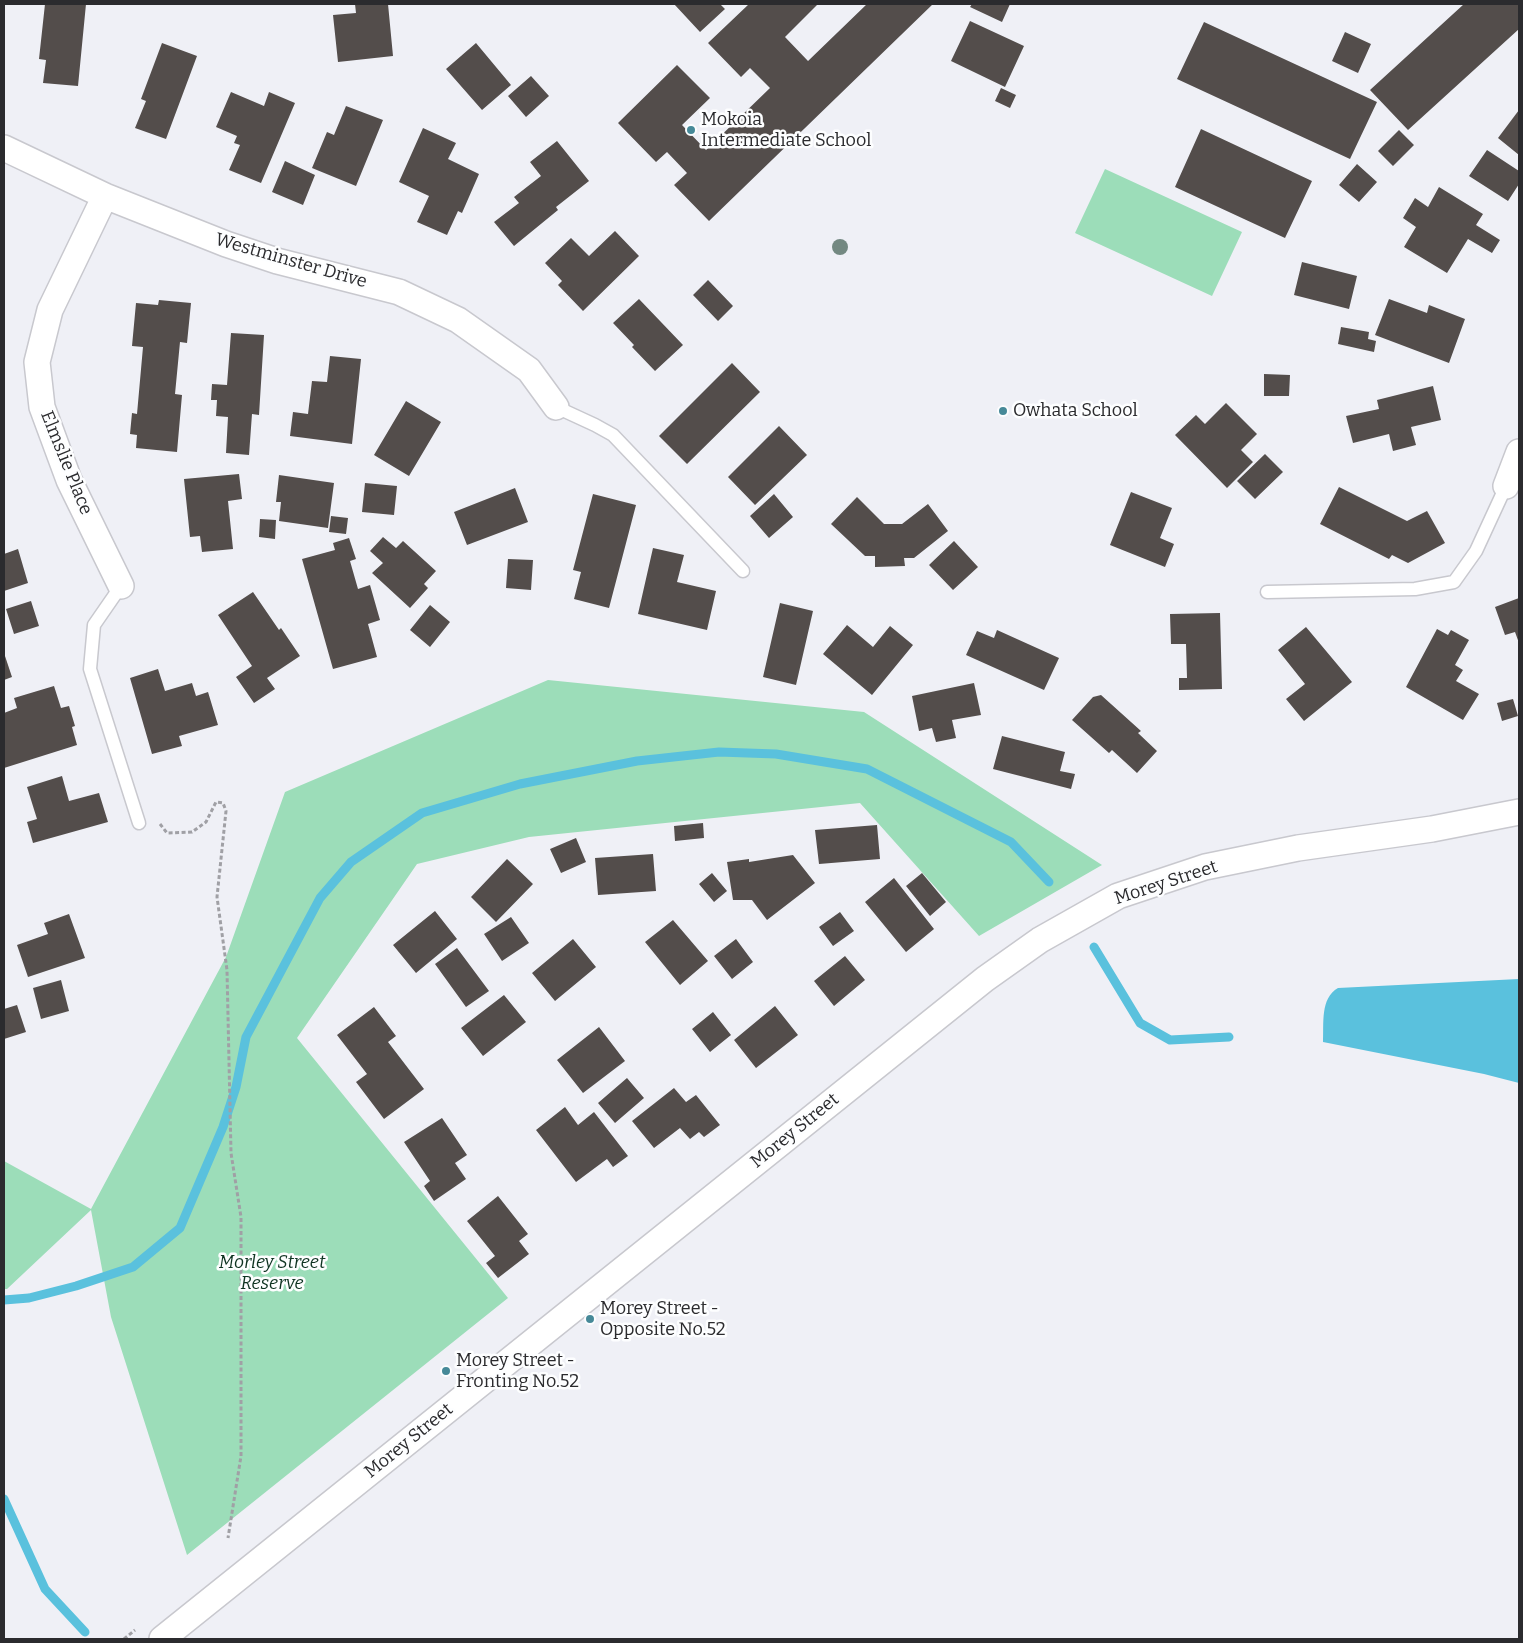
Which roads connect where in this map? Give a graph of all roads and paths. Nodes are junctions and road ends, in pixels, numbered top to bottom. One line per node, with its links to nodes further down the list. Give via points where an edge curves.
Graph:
1 (4, 148): 2 (street, Westminster Drive)
2 (105, 196): 3 (street, Westminster Drive, via 277,261 399,292 458,320 529,370); 7 (street, Elmslie Place, via 50,310 37,362 42,407 62,462)
3 (556, 407): 6 (lane, via 613,436)
4 (1519, 452): 5 (street)
5 (1506, 486): 8 (lane, via 1476,551 1454,582 1415,589)
6 (743, 571)
7 (121, 586): 11 (lane, via 94,625 90,669)
8 (1268, 592)
9 (1519, 812): 13 (street, Morey Street, via 1432,829 1298,848 1204,867 1118,896 1040,940 970,992)
10 (156, 820): 12 (path, via 167,833 192,832 206,822 216,802 223,803 226,812 217,897 227,970 231,1153 241,1217 241,1456)
11 (139, 823)
12 (228, 1538)
13 (162, 1639)

